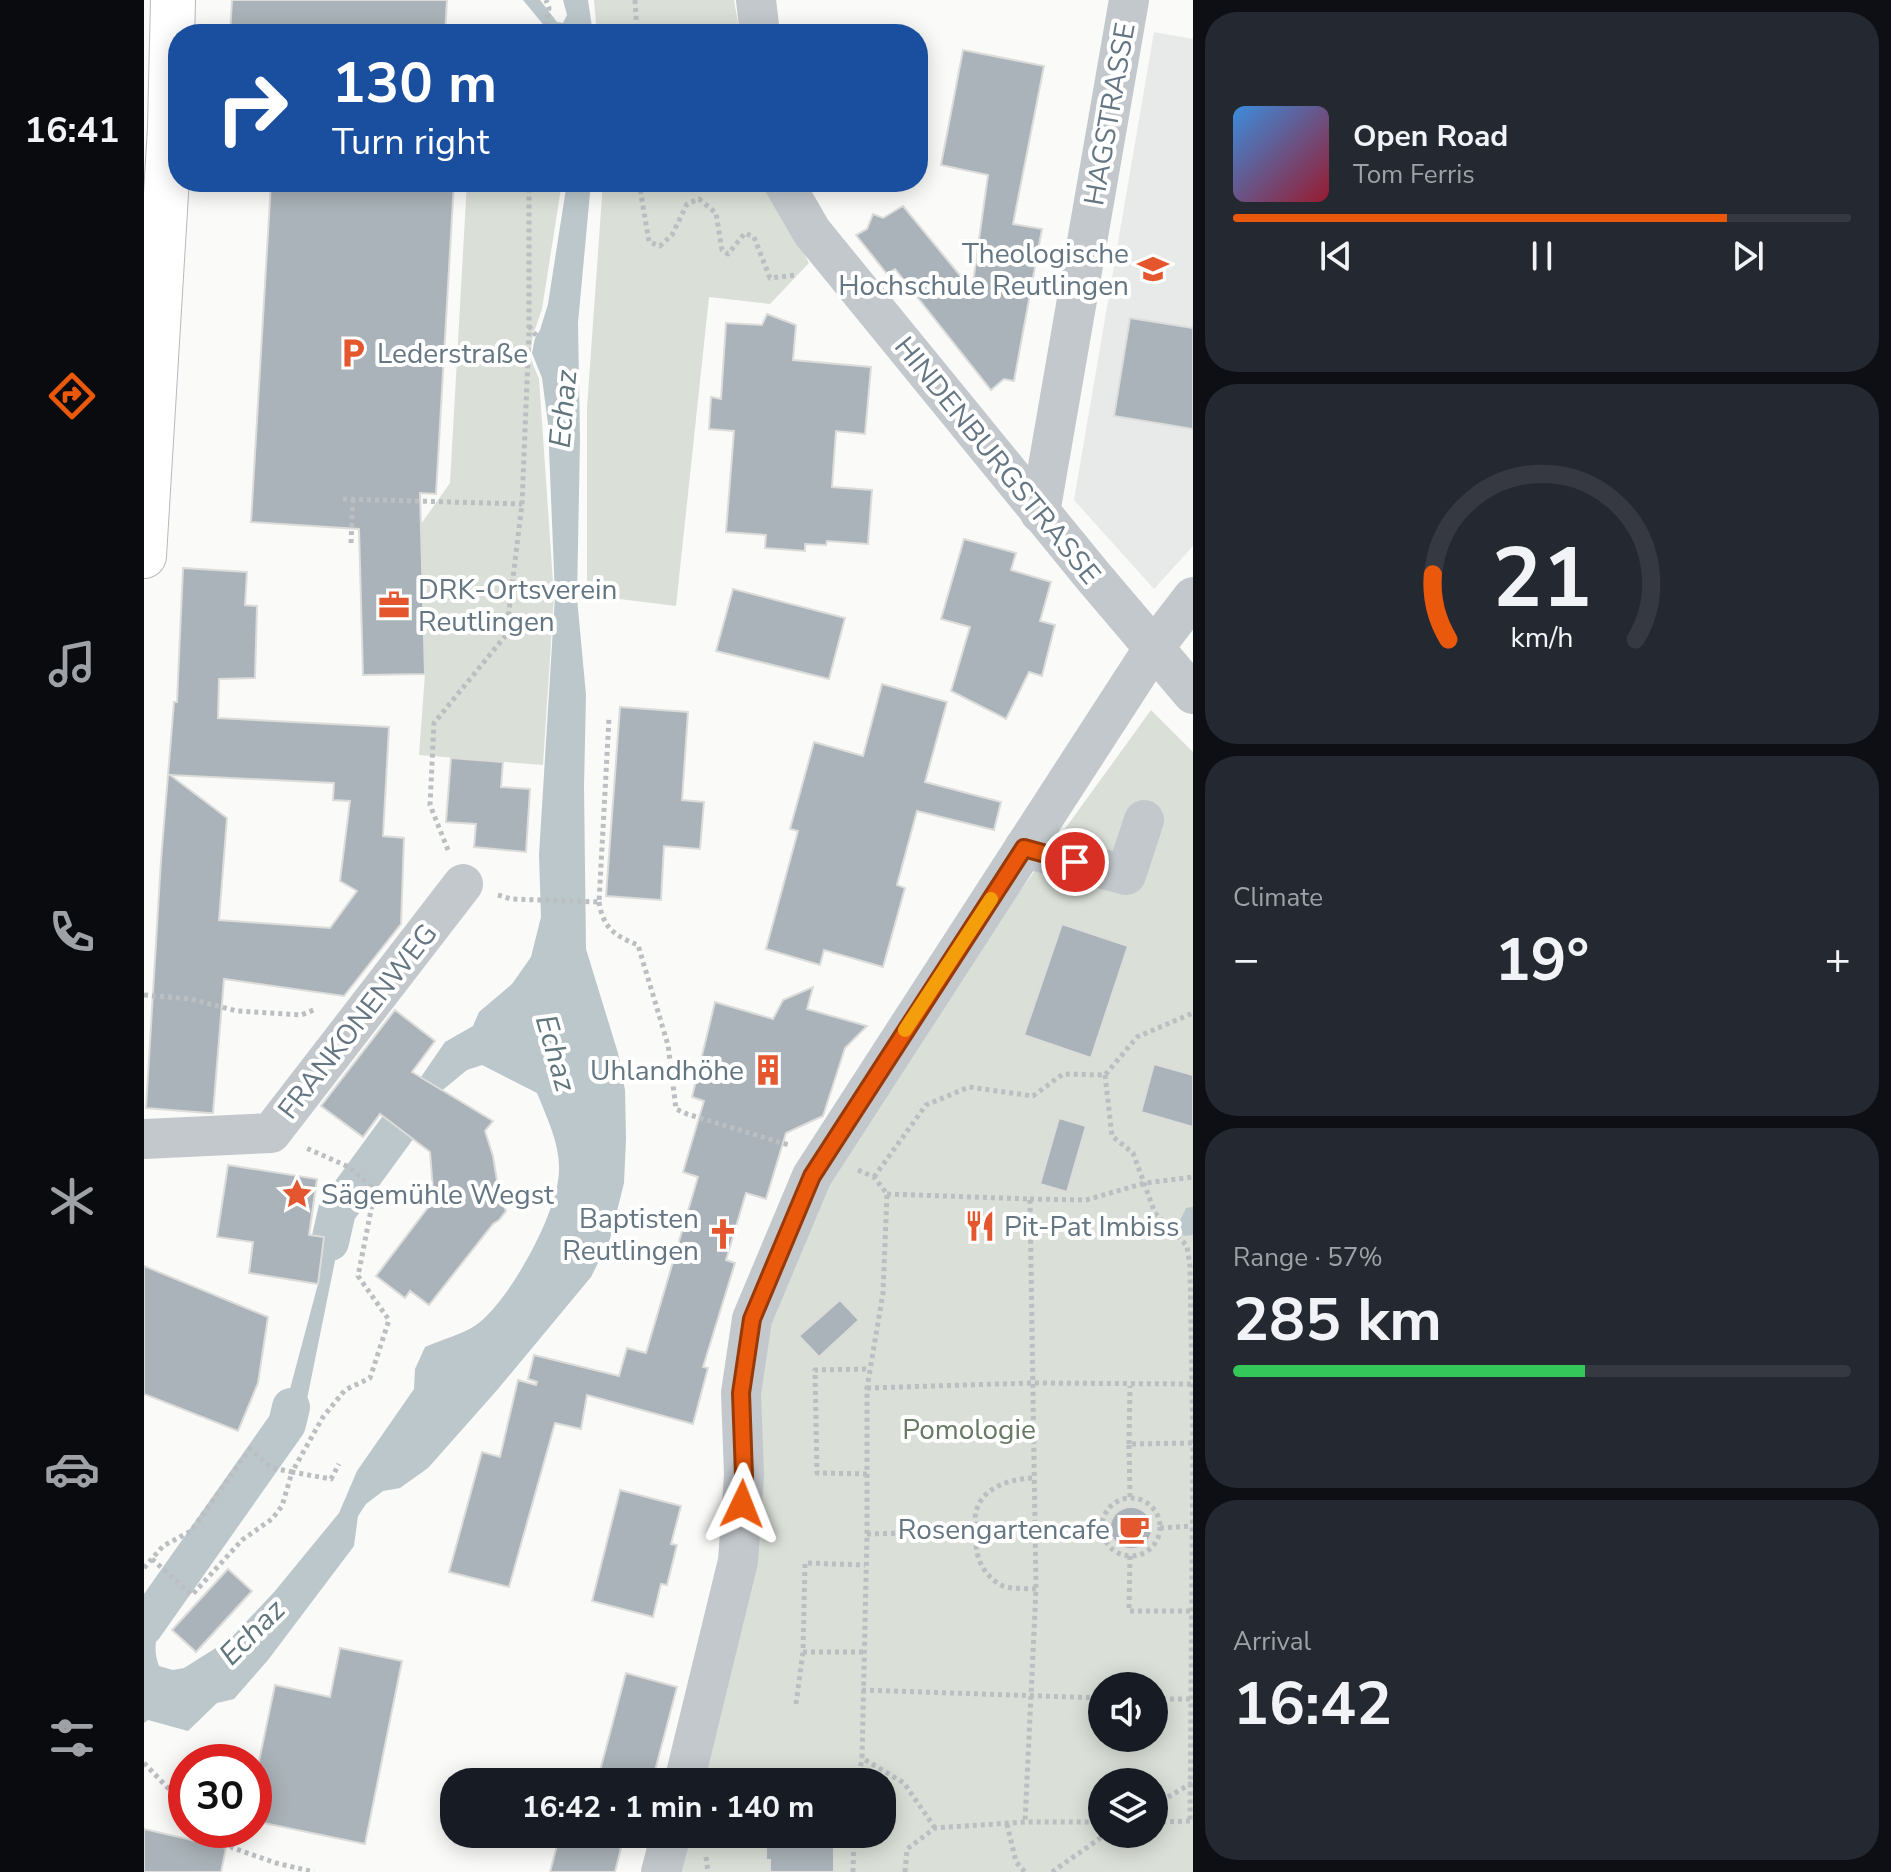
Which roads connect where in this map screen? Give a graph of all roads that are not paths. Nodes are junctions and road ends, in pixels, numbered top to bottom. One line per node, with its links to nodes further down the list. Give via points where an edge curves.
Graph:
1 (173, 0): 4 (main road)
2 (756, 0): 5 (street)
3 (1129, 0): 9 (street, HAGSTRASSE)
4 (172, 24)
5 (759, 24)
6 (168, 154): 8 (main road)
7 (789, 192): 9 (street, HINDENBURGSTRASSE, via 812,232)
8 (148, 413): 10 (main road)
9 (1040, 513): 12 (street, HINDENBURGSTRASSE)
10 (144, 556)
11 (1193, 597): 12 (street)
12 (1153, 649): 13 (street, HINDENBURGSTRASSE); 15 (street)
13 (1193, 694)
14 (1144, 820): 15 (street, via 1126,875)
15 (1024, 848): 18 (street, via 824,1155 752,1319 741,1393 744,1475 738,1561)
16 (463, 884): 17 (street, FRANKONENWEG, via 271,1133)
17 (144, 1139)
18 (687, 1768)
19 (667, 1848): 20 (street)
20 (661, 1872)

